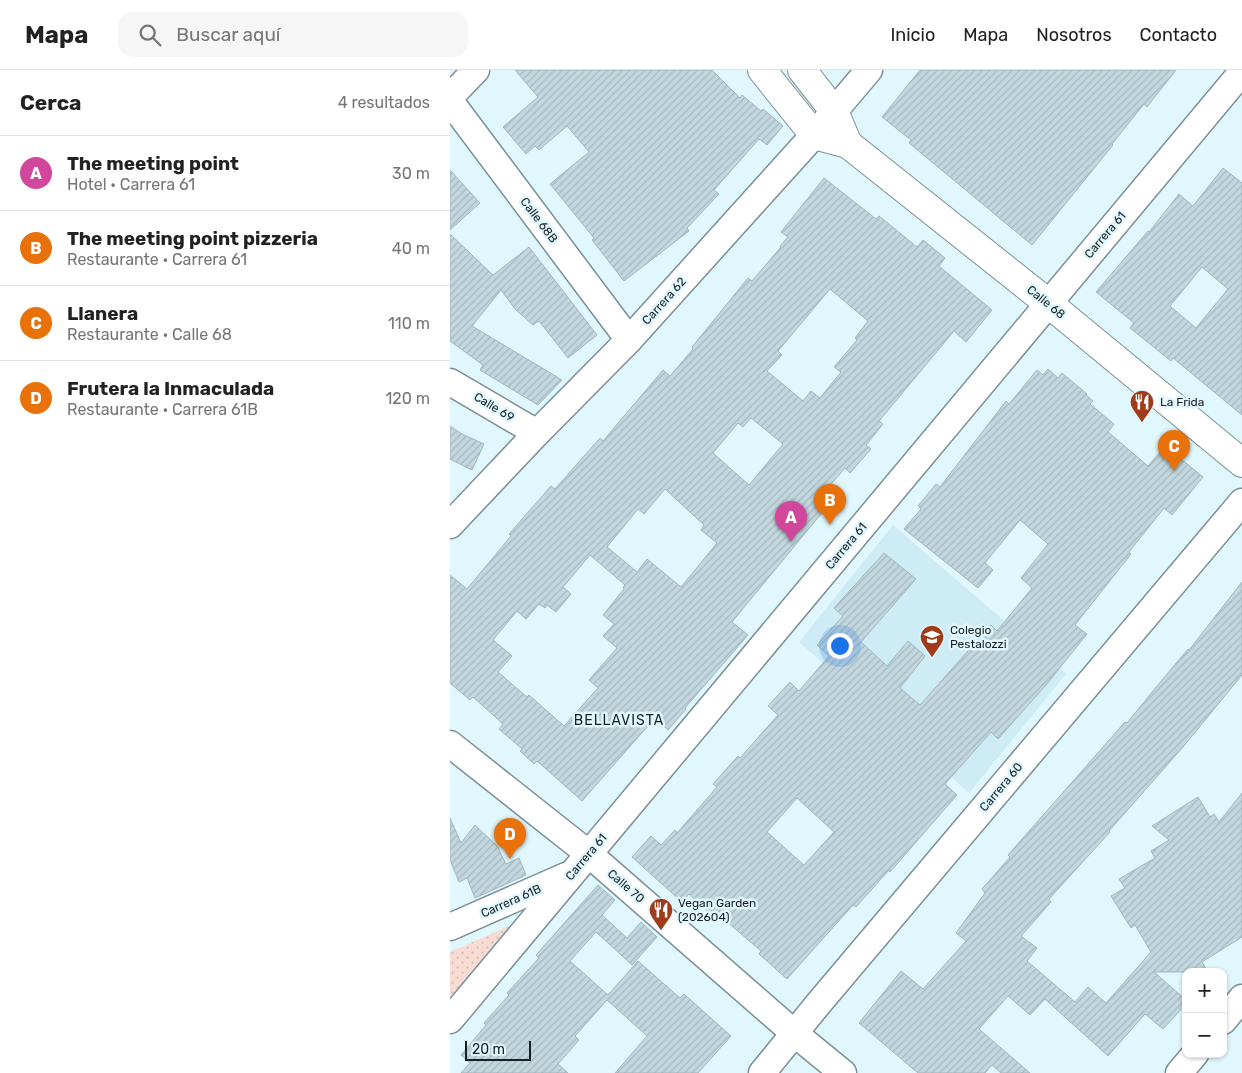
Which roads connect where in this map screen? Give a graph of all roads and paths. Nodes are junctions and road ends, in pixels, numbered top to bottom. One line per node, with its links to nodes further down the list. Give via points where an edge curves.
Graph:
1 (476, 70): 6 (street)
2 (762, 70): 9 (street)
3 (802, 70): 8 (street, Calle 68)
4 (869, 70): 8 (street, Carrera 62)
5 (1242, 72): 11 (street, Carrera 61)
6 (450, 97)
7 (450, 101): 12 (street, Calle 68B)
8 (834, 111): 9 (street, Carrera 62); 10 (street, Calle 68)
9 (814, 135): 10 (street, Calle 68); 12 (street, Carrera 62)
10 (848, 144): 11 (street, Calle 68)
11 (1048, 303): 15 (street, Calle 68); 19 (street, Carrera 61)
12 (629, 340): 14 (street, Carrera 62)
13 (450, 382): 14 (street, Calle 69)
14 (537, 433): 17 (street, Carrera 62)
15 (1242, 463)
16 (1242, 502): 25 (street, Carrera 60)
17 (450, 525)
18 (450, 744): 19 (street, Calle 70)
19 (589, 854): 20 (street, Carrera 61); 25 (street, Calle 70)
20 (571, 874): 21 (street, Carrera 61B); 24 (street, Carrera 61)
21 (450, 927)
22 (1242, 998): 23 (street)
23 (1227, 1016)
24 (450, 1020)
25 (794, 1033): 27 (street, Carrera 60); 28 (street, Calle 70)
26 (1192, 1058): 29 (street)
27 (762, 1073)
28 (843, 1073)
29 (1180, 1073)

